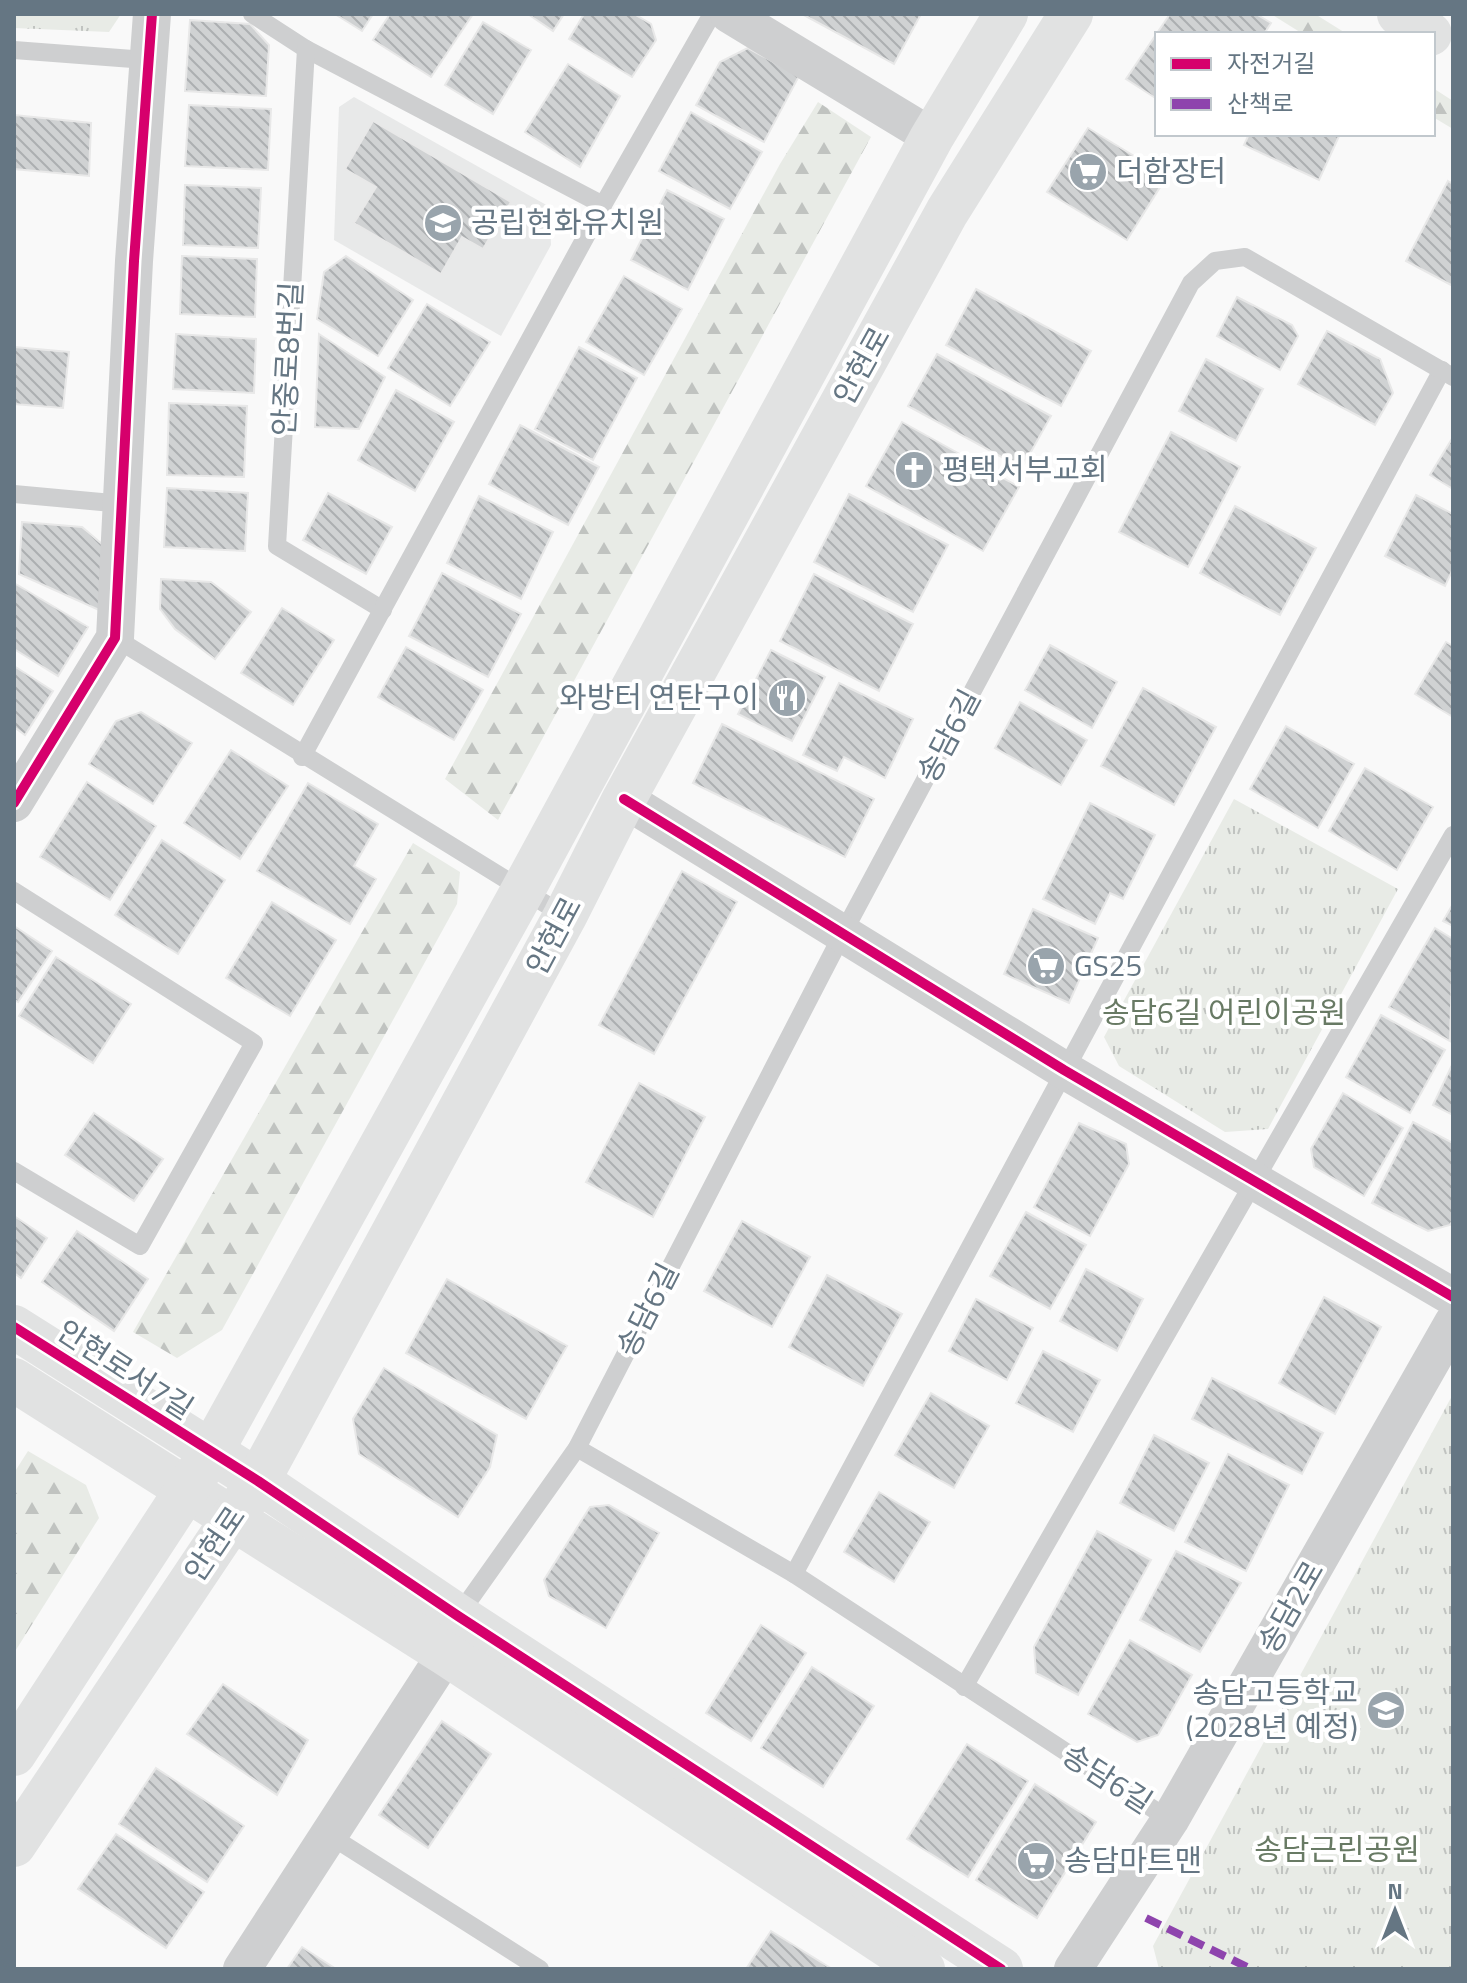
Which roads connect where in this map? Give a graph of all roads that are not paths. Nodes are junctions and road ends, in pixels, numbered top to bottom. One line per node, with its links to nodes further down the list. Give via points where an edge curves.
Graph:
1 (152, 14): 13 (street)
2 (252, 14): 10 (lane)
3 (712, 14): 15 (lane)
4 (729, 14): 14 (street)
5 (1006, 14): 14 (main road, 안현로)
6 (1071, 14): 22 (main road, 안현로, via 947,212)
7 (1399, 14): 8 (main road)
8 (1427, 32)
9 (1435, 37): 11 (main road)
10 (306, 49): 15 (lane); 19 (lane, 안중로8번길, via 277,546)
11 (1453, 49)
12 (14, 50): 13 (lane)
13 (146, 60): 18 (street)
14 (932, 137): 25 (main road, 안현로)
15 (603, 205): 19 (lane)
16 (1448, 373): 28 (lane, 송담6길, via 1245,257 1215,261 1191,283); 29 (lane, 송담6길)
17 (14, 494): 18 (lane)
18 (123, 504): 20 (street)
19 (383, 610): 21 (lane)
20 (115, 638): 21 (lane); 23 (street)
21 (302, 757): 25 (lane)
22 (624, 799): 27 (main road, 안현로); 28 (street)
23 (14, 803)
24 (1453, 835): 31 (lane)
25 (523, 890): 27 (lane); 37 (main road, 안현로)
26 (14, 891): 30 (lane, via 254,1043 140,1246)
27 (565, 916): 38 (main road, 안현로)
28 (842, 935): 29 (street); 36 (lane, 송담6길)
29 (1064, 1070): 31 (street); 41 (lane, 송담6길)
30 (14, 1171)
31 (1255, 1183): 32 (street); 43 (lane)
32 (1453, 1297)
33 (1453, 1323): 45 (street, 송담2로)
34 (14, 1327): 37 (main road, 안현로서7길)
35 (14, 1380): 39 (main road)
36 (577, 1448): 41 (lane, 송담6길); 42 (lane, 송담6길)
37 (210, 1454): 38 (main road, 안현로서7길); 39 (main road, 안현로)
38 (258, 1481): 40 (main road, 안현로); 42 (main road, 안현로서7길)
39 (184, 1491): 40 (main road); 44 (main road, 안현로)
40 (231, 1519): 42 (main road); 47 (main road, 안현로)
41 (794, 1574): 43 (lane, 송담6길)
42 (452, 1635): 46 (street); 50 (main road); 51 (main road)
43 (964, 1687): 45 (lane, 송담6길)
44 (14, 1754)
45 (1170, 1820): 52 (street, 송담2로)
46 (329, 1835): 48 (lane); 49 (street)
47 (14, 1845)
48 (530, 1966)
49 (242, 1969)
50 (923, 1969)
51 (1001, 1969)
52 (1073, 1969)

